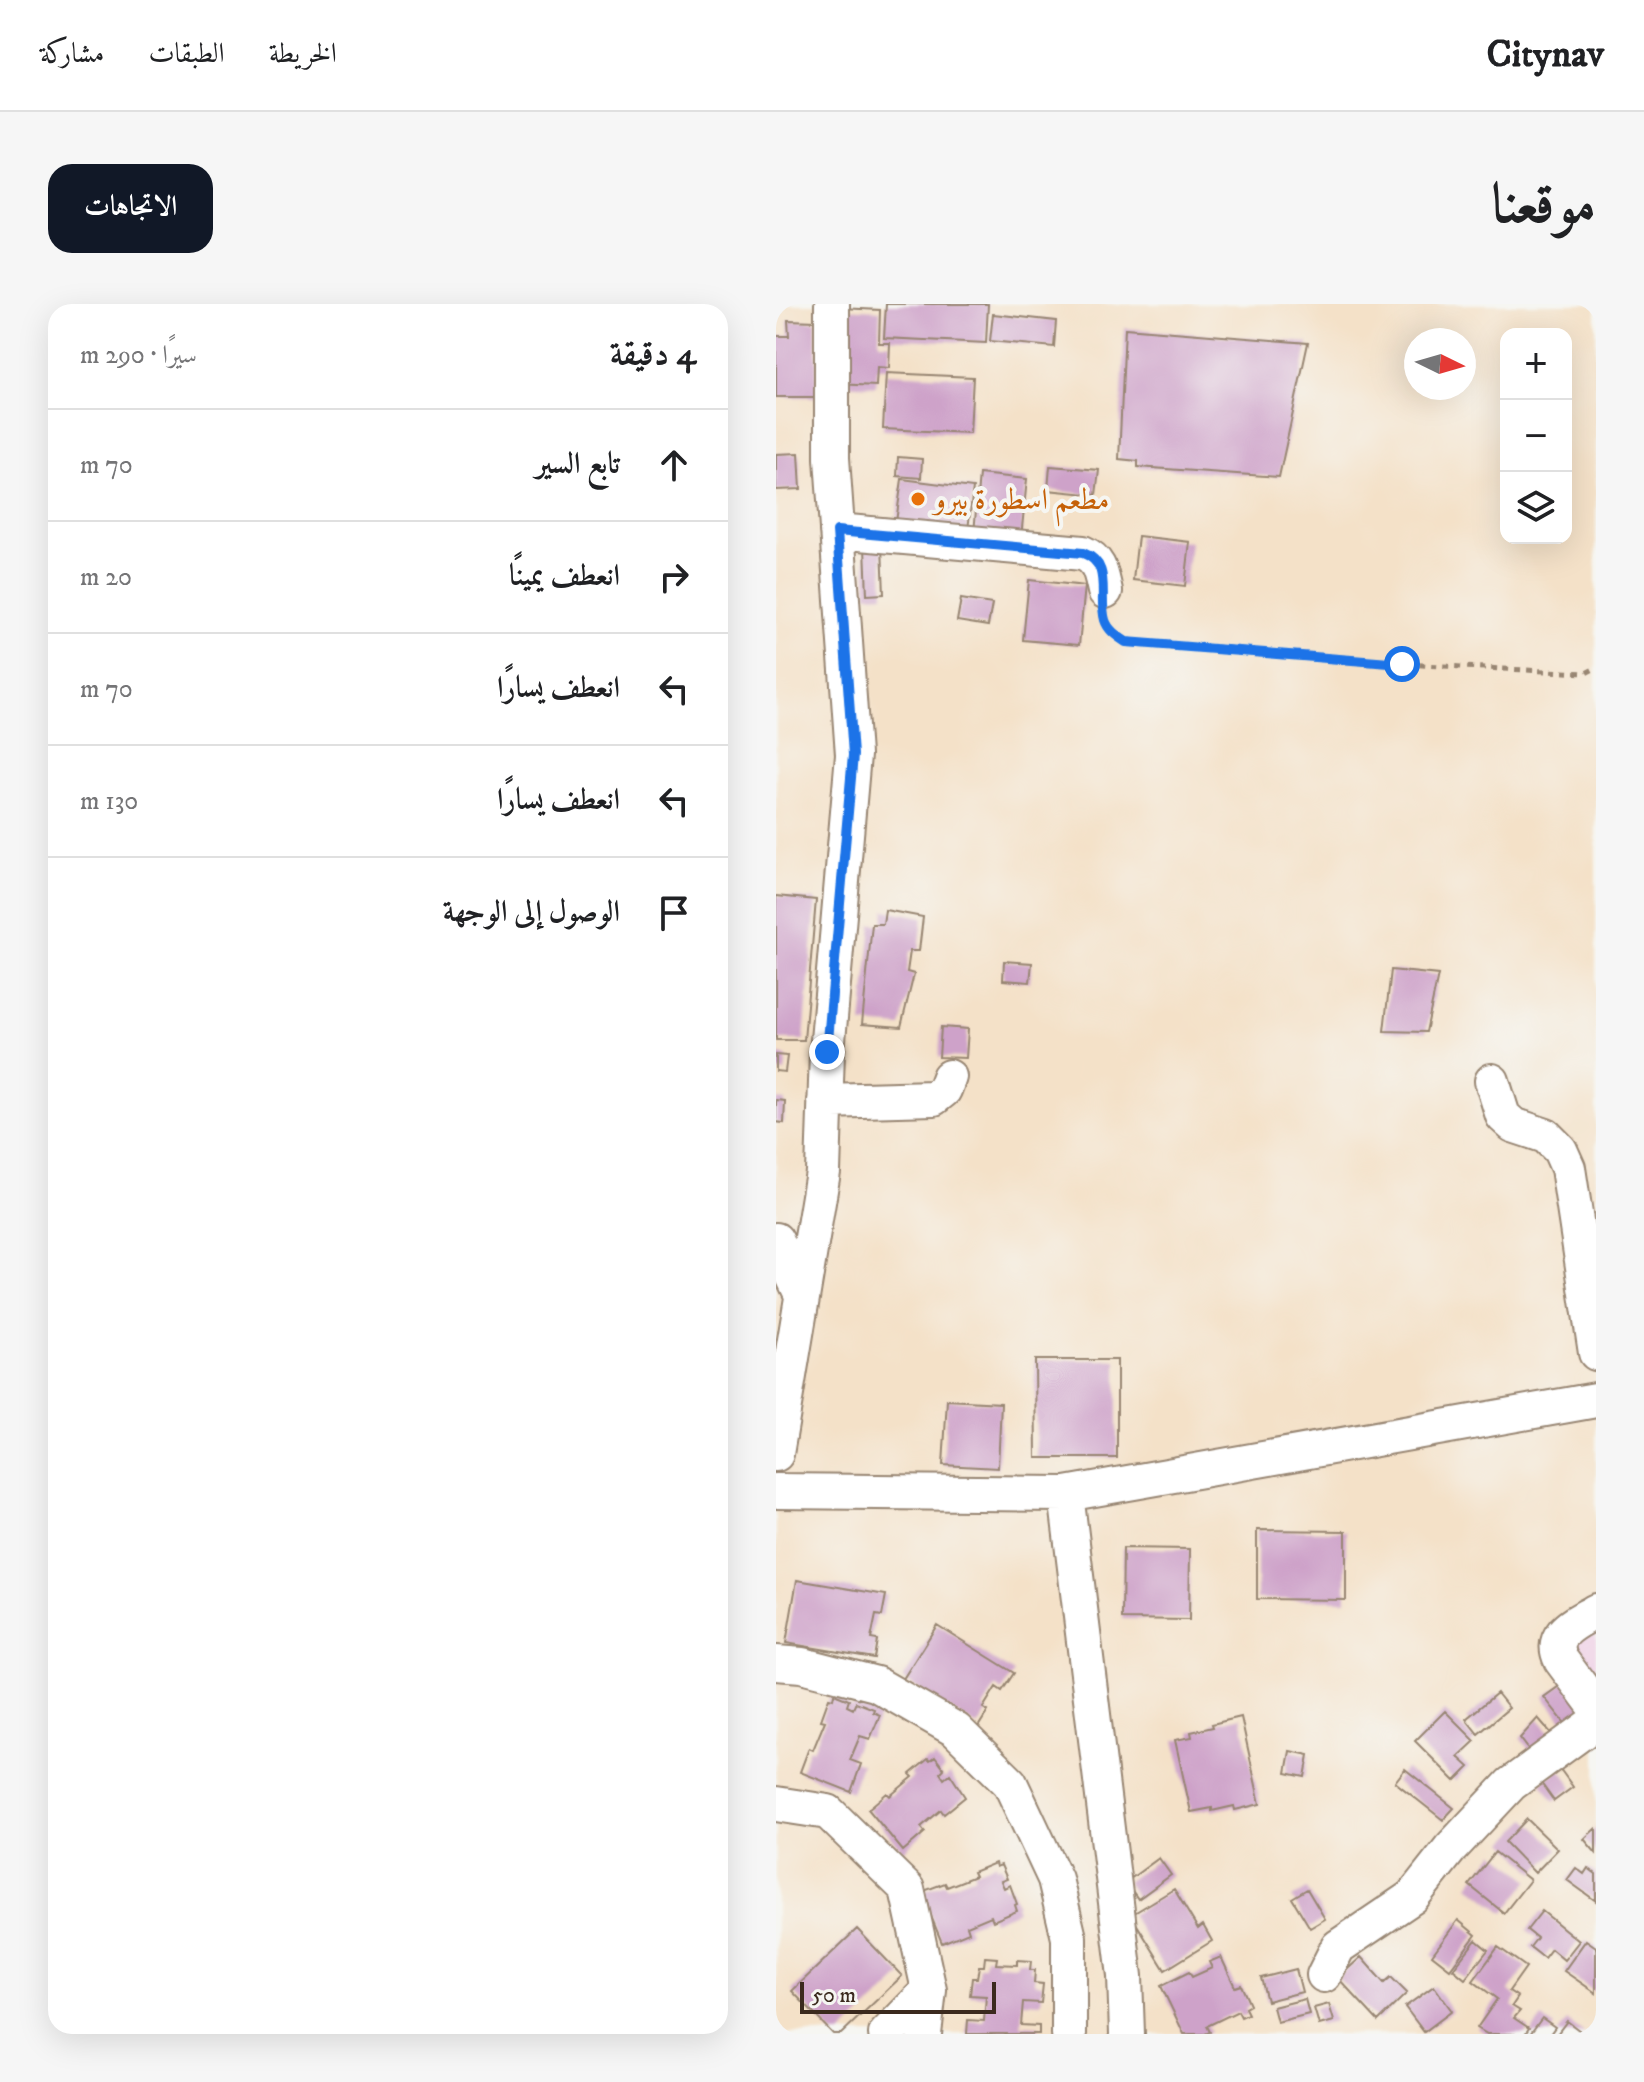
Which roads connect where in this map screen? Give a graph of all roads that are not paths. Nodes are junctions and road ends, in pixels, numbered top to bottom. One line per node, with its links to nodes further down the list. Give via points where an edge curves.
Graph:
1 (832, 304): 2 (street)
2 (837, 531): 3 (street, via 1083,553 1098,565); 6 (street, via 853,755)
3 (1105, 591)
4 (949, 1077): 6 (street, via 934,1098)
5 (1492, 1081): 9 (street, via 1503,1116 1546,1136 1568,1168)
6 (825, 1101): 8 (street, via 823,1172)
7 (776, 1240): 8 (street)
8 (802, 1295): 11 (street)
9 (1596, 1353)
10 (1596, 1400): 13 (street)
11 (776, 1454)
12 (776, 1491): 13 (street)
13 (1066, 1494): 24 (street, via 1125,1976)
14 (1596, 1611): 16 (street, via 1567,1628 1557,1643 1561,1660)
15 (776, 1663): 23 (street, via 876,1684 956,1730 1010,1783 1055,1879 1069,1938)
16 (1596, 1707)
17 (1596, 1722): 19 (street, via 1511,1784 1412,1897 1338,1947)
18 (776, 1804): 20 (street, via 828,1812 907,1889)
19 (1324, 1975)
20 (929, 1990): 21 (street); 22 (street)
21 (886, 2034)
22 (924, 2034)
23 (1069, 2034)
24 (1127, 2034)

